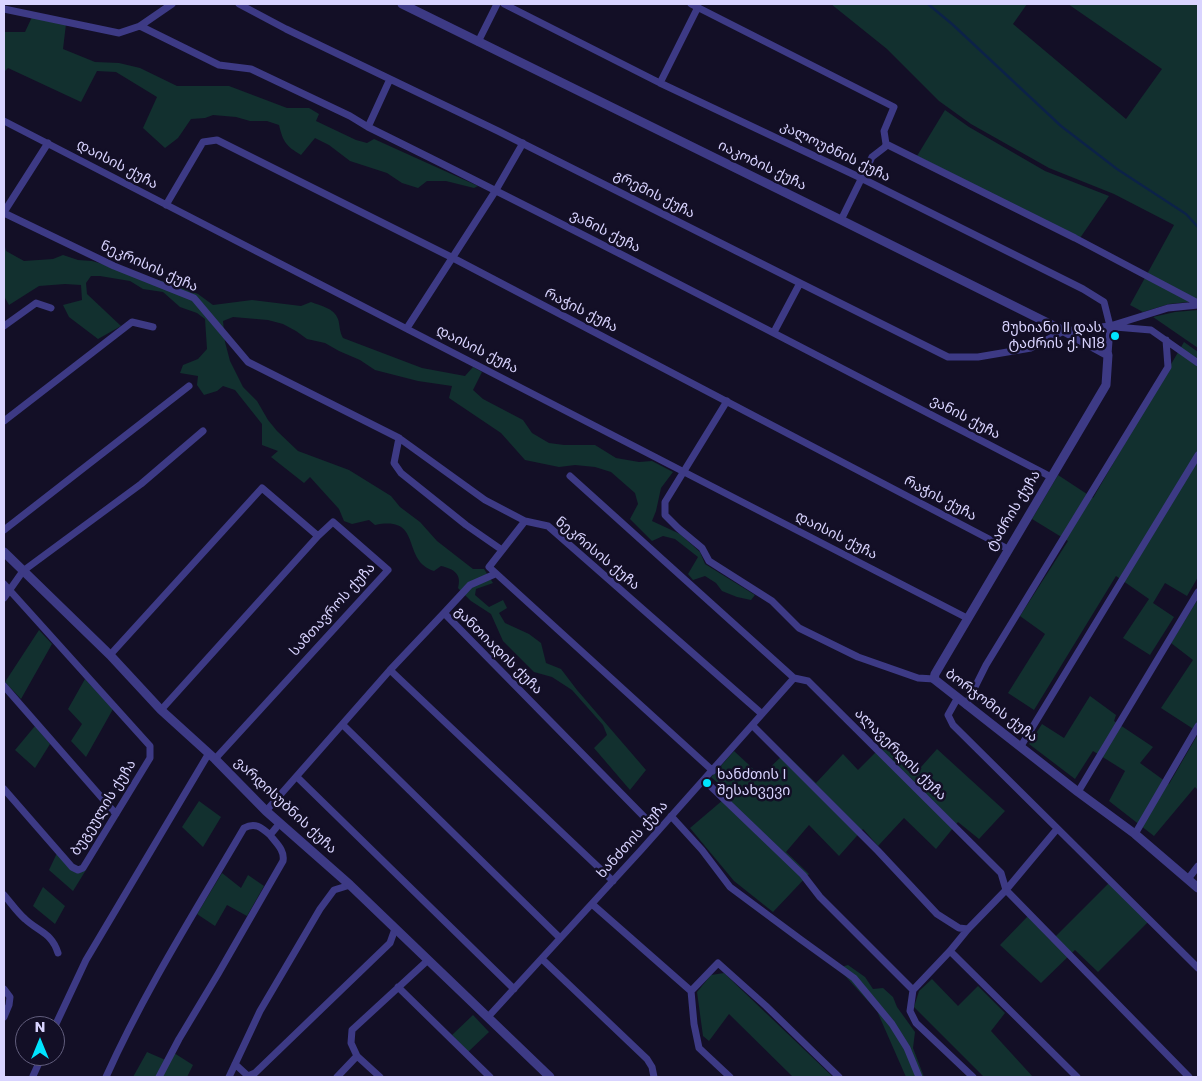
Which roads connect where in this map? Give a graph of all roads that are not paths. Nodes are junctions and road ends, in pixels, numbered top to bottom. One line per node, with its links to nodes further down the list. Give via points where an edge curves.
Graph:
1 (172, 4): 8 (street)
2 (239, 4): 10 (street, გრემის ქუჩა)
3 (402, 4): 9 (street, იაკობის ქუჩა)
4 (498, 4): 9 (street)
5 (504, 4): 11 (street, კალოუბნის ქუჩა)
6 (694, 5): 11 (street); 16 (street, via 894,107 884,131)
7 (4, 9): 8 (street, via 119,33)
8 (140, 26): 13 (street, ვანის ქუჩა, via 219,65 251,69)
9 (478, 42): 21 (street, იაკობის ქუჩა)
10 (390, 78): 13 (street); 15 (street, გრემის ქუჩა)
11 (660, 82): 17 (street, კალოუბნის ქუჩა)
12 (4, 121): 14 (street, დაისის ქუჩა)
13 (368, 127): 18 (street, ვანის ქუჩა)
14 (48, 143): 19 (street, დაისის ქუჩა); 20 (street)
15 (523, 143): 18 (street); 23 (street, გრემის ქუჩა)
16 (886, 144): 17 (street, via 872,157); 24 (street, via 1075,238)
17 (860, 178): 21 (street); 27 (street, კალოუბნის ქუჩა, via 1104,302)
18 (496, 190): 22 (street); 31 (street, ვანის ქუჩა)
19 (166, 205): 22 (street, რაჭის ქუჩა, via 204,142 217,140); 29 (street, დაისის ქუჩა)
20 (4, 213): 39 (street, ნეკრისის ქუჩა, via 114,266 194,298 248,362)
21 (841, 220): 30 (street, იაკობის ქუჩა)
22 (453, 258): 29 (street); 36 (street, რაჭის ქუჩა)
23 (800, 283): 30 (street, გრემის ქუჩა, via 948,356 978,357 1031,348); 31 (street)
24 (1198, 304): 27 (street, via 1168,308)
25 (51, 308): 26 (street, via 36,303)
26 (4, 326)
27 (1110, 326): 30 (street); 32 (street, via 1151,330); 33 (street, კალოუბნის ქუჩა)
28 (153, 327): 37 (street, via 132,322)
29 (407, 328): 41 (street, დაისის ქუჩა)
30 (1064, 331): 33 (street, იაკობის ქუჩა)
31 (774, 332): 43 (street, ვანის ქუჩა)
32 (1166, 340): 34 (street); 63 (street, via 1168,366 986,665)
33 (1108, 355): 43 (street, ტაძრის ქუჩა, via 1106,385)
34 (1198, 363)
35 (189, 386): 45 (street)
36 (727, 401): 41 (street, ბორჯომის ქუჩა); 47 (street, რაჭის ქუჩა)
37 (4, 422)
38 (203, 431): 50 (street, via 141,484)
39 (399, 438): 44 (street, ნეკრისის ქუჩა, via 486,500); 48 (street, via 394,463 401,474)
40 (1198, 455): 69 (street)
41 (683, 471): 56 (street, დაისის ქუჩა); 60 (street, ბორჯომის ქუჩა, via 665,502 665,515 702,548 709,561 772,601 799,628 858,657 918,678)
42 (570, 476): 59 (street, ალავერდის ქუჩა)
43 (1051, 477): 47 (street, ტაძრის ქუჩა)
44 (526, 521): 48 (street); 65 (street, ნეკრისის ქუჩა, via 548,526)
45 (4, 530)
46 (318, 536): 57 (street, via 262,488); 64 (street); 70 (street, სამთავროს ქუჩა, via 333,522 388,570)
47 (1008, 549): 56 (street, ტაძრის ქუჩა)
48 (502, 550): 51 (street, via 489,567)
49 (4, 552): 50 (street, ვარდისუბნის ქუჩა)
50 (23, 571): 52 (street); 57 (street, ვარდისუბნის ქუჩა)
51 (495, 574): 55 (street, via 470,585); 71 (street)
52 (6, 587): 54 (street); 77 (street, ბუგეულის ქუჩა, via 150,746 150,758)
53 (1198, 592): 75 (street)
54 (4, 598)
55 (444, 613): 58 (street, განთიადის ქუჩა); 81 (street, განთიადის ქუჩა)
56 (967, 618): 60 (street, ტაძრის ქუჩა)
57 (110, 655): 64 (street, ვარდისუბნის ქუჩა)
58 (390, 670): 66 (street, განთიადის ქუჩა); 86 (street)
59 (794, 678): 65 (street, ხანძთის ქუჩა); 89 (street, ალავერდის ქუჩა, via 808,681 980,852 1001,873)
60 (934, 679): 62 (street, ბორჯომის ქუჩა)
61 (4, 686): 77 (street)
62 (957, 699): 63 (street, ბორჯომის ქუჩა); 80 (street, via 948,715 953,725)
63 (966, 705): 69 (street, ბორჯომის ქუჩა)
64 (161, 710): 70 (street, ვარდისუბნის ქუჩა)
65 (762, 714): 67 (street, ხანძთის ქუჩა)
66 (343, 725): 72 (street, განთიადის ქუჩა); 94 (street)
67 (753, 726): 71 (street, ხანძთის ქუჩა); 93 (street, via 937,914 959,928)
68 (1198, 726): 83 (street)
69 (1021, 746): 75 (street, ბორჯომის ქუჩა)
70 (212, 756): 76 (street, ვარდისუბნის ქუჩა); 105 (street, via 86,960)
71 (713, 771): 73 (street, ხანძთის ქუჩა)
72 (297, 778): 76 (street, განთიადის ქუჩა); 102 (street)
73 (704, 780): 78 (street, ხანძთის ქუჩა); 103 (street, via 803,875 820,897)
74 (4, 789): 77 (street, ბუგეულის ქუჩა, via 78,870 83,868)
75 (1078, 792): 83 (street, ბორჯომის ქუჩა)
76 (266, 811): 79 (street, ვარდისუბნის ქუჩა)
77 (116, 814)
78 (671, 816): 81 (street, ხანძთის ქუჩა); 120 (street, via 730,887 854,978 907,1048)
79 (280, 823): 82 (street); 87 (street, ვარდისუბნის ქუჩა)
80 (1057, 829): 89 (street); 99 (street)
81 (658, 831): 86 (street, ხანძთის ქუჩა)
82 (270, 834): 110 (street, via 258,825 244,828 165,960); 111 (street, via 284,855 282,861)
83 (1135, 834): 85 (street, ბორჯომის ქუჩა)
84 (1198, 866): 85 (street)
85 (1188, 879): 88 (street, ბორჯომის ქუჩა)
86 (613, 881): 91 (street, ხანძთის ქუჩა)
87 (350, 885): 92 (street, ვარდისუბნის ქუჩა); 109 (street, via 334,890 320,909 260,1011)
88 (1198, 888)
89 (1006, 890): 93 (street); 123 (street, ალავერდის ქუჩა)
90 (4, 895): 96 (street, via 26,920 45,932 55,943)
91 (592, 904): 94 (street, ხანძთის ქუჩა); 104 (street)
92 (395, 929): 98 (street, ვარდისუბნის ქუჩა); 109 (street, via 390,943 254,1073 248,1076)
93 (968, 929): 95 (street)
94 (560, 938): 97 (street, ხანძთის ქუჩა)
95 (950, 952): 103 (street); 122 (street)
96 (58, 953)
97 (542, 959): 102 (street, ხანძთის ქუჩა); 117 (street, via 647,1059)
98 (427, 961): 100 (street); 107 (street, ვარდისუბნის ქუჩა)
99 (1198, 968)
100 (398, 988): 108 (street, via 352,1030 351,1043); 115 (street)
101 (4, 989): 106 (street, via 10,997)
102 (514, 989): 107 (street, ხანძთის ქუჩა)
103 (913, 990): 121 (street, via 910,1011 916,1023)
104 (691, 991): 118 (street, via 699,1048); 119 (street, via 718,963)
105 (60, 1016)
106 (4, 1017)
107 (488, 1017): 116 (street, ვარდისუბნის ქუჩა)
108 (358, 1056): 113 (street); 114 (street)
109 (235, 1064): 112 (street)
110 (106, 1077)
111 (159, 1077)
112 (229, 1077)
113 (337, 1077)
114 (380, 1077)
115 (490, 1077)
116 (550, 1077)
117 (654, 1077)
118 (730, 1077)
119 (839, 1077)
120 (919, 1077)
121 (973, 1077)
122 (1077, 1077)
123 (1189, 1077)

